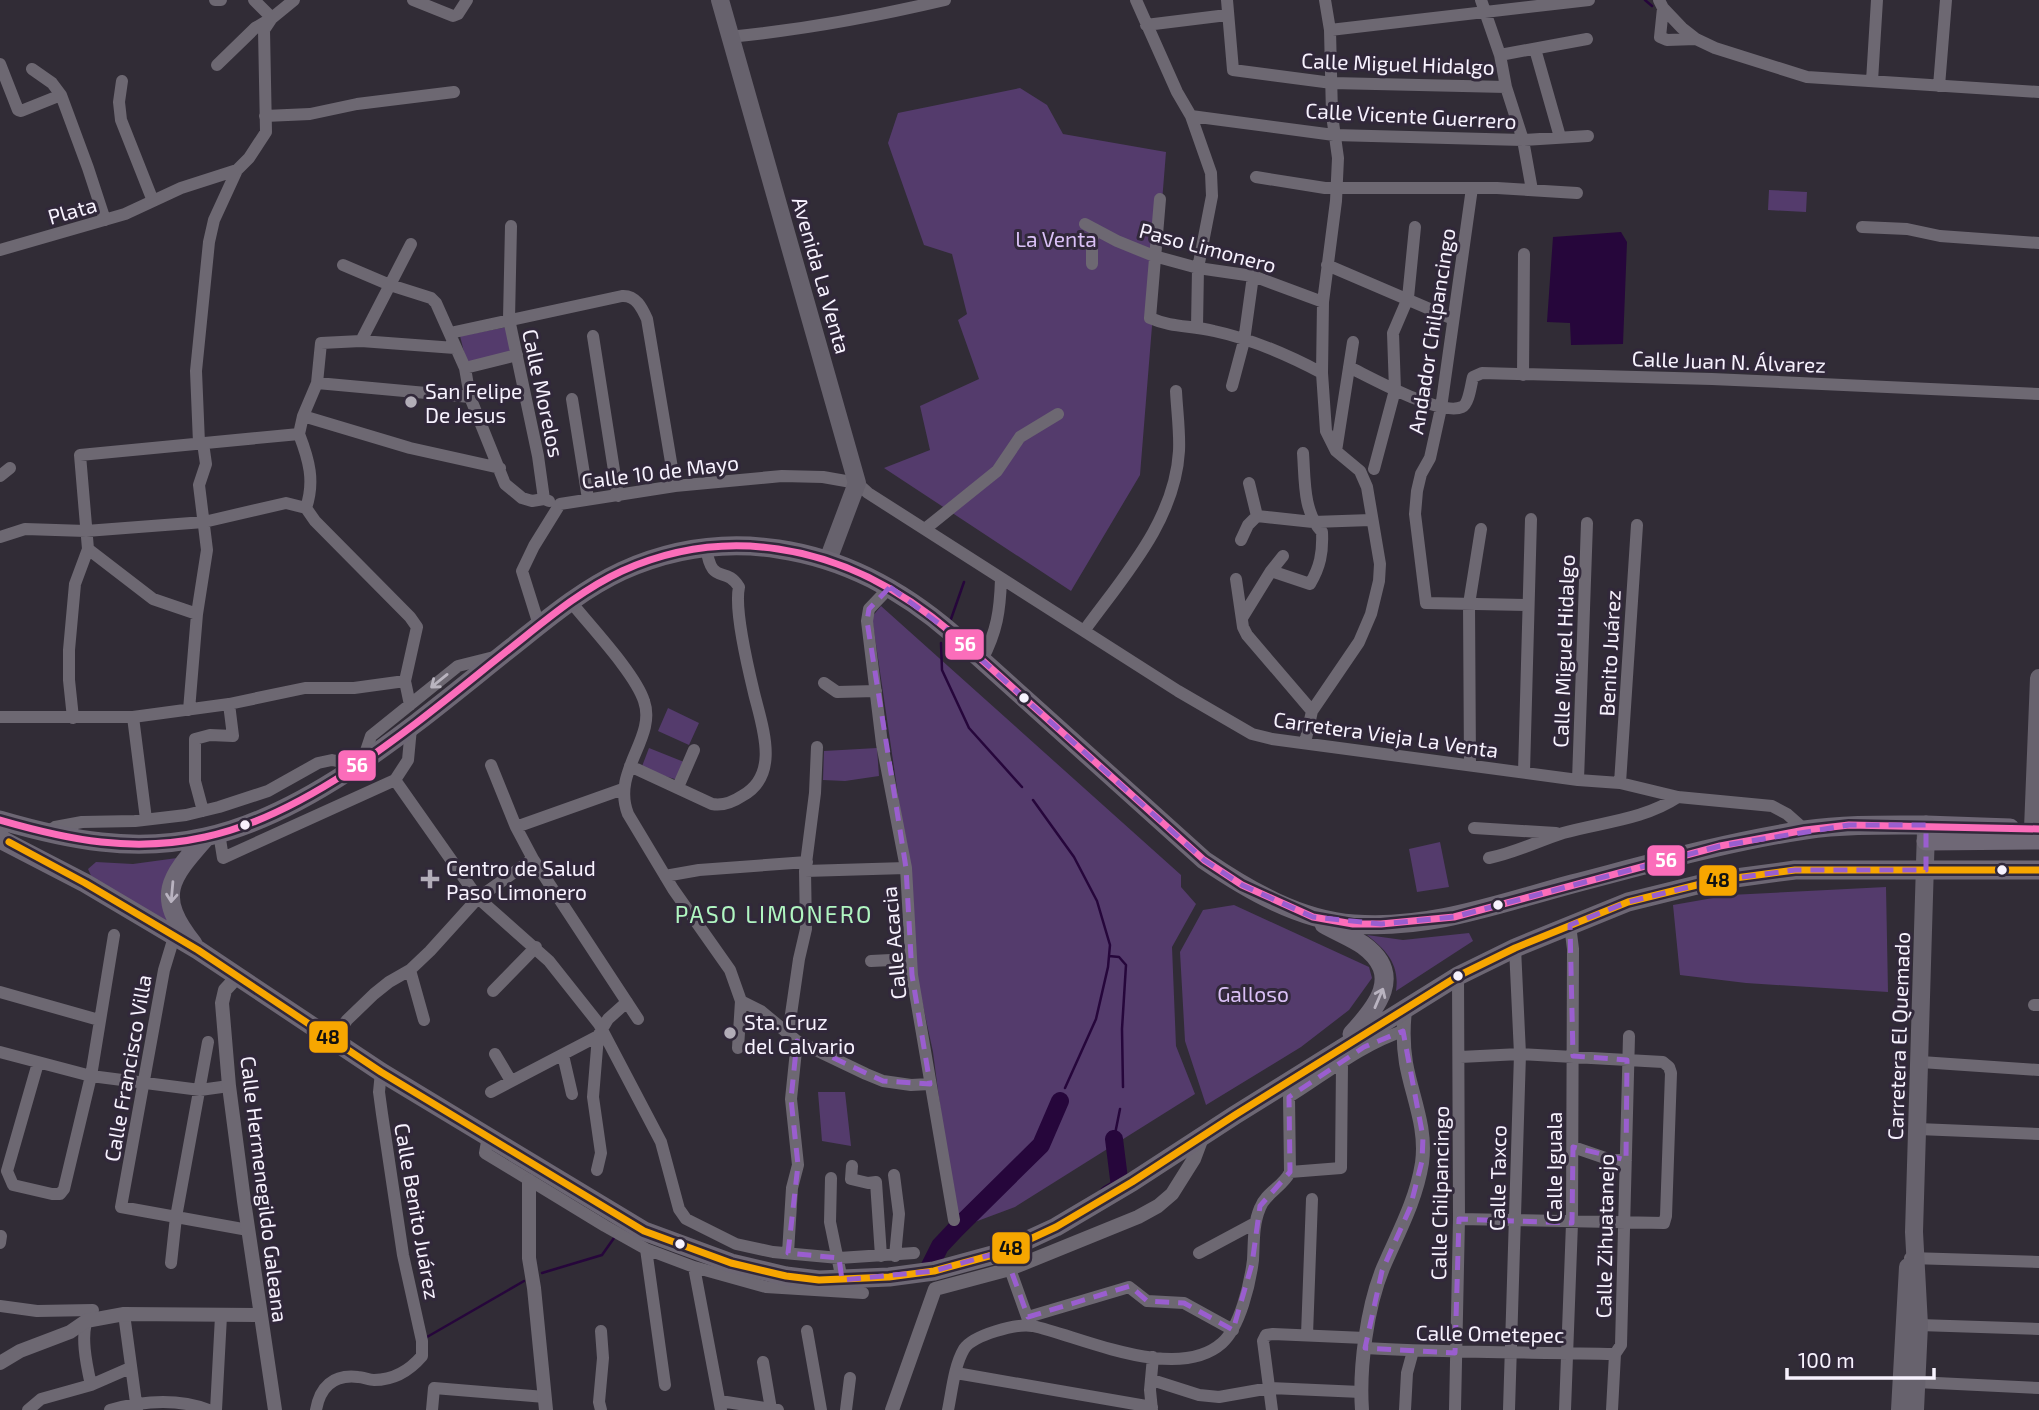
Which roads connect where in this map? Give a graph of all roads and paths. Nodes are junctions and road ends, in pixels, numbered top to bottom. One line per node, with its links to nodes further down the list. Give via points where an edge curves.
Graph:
1 (215, 0): 2 (street)
2 (221, 0)
3 (254, 0): 18 (street)
4 (294, 0): 18 (street)
5 (414, 0): 6 (street, via 453,16)
6 (467, 0)
7 (720, 0): 21 (main road, Avenida La Venta)
8 (945, 0): 21 (street, via 794,31)
9 (1136, 0): 19 (street)
10 (1227, 0): 17 (street, Calle Miguel Hidalgo)
11 (1325, 0): 20 (street)
12 (1589, 0): 16 (street)
13 (1877, 0): 30 (street)
14 (1946, 0): 32 (street)
15 (1661, 4): 23 (street); 23 (street, via 1660,37)
16 (1483, 5): 20 (street); 25 (street)
17 (1227, 15): 19 (street); 31 (street, Calle Miguel Hidalgo, via 1233,70)
18 (272, 18): 27 (street); 37 (street, via 264,30)
19 (1146, 25): 38 (street)
20 (1330, 30): 31 (street)
21 (729, 37): 98 (main road, Avenida La Venta)
22 (1587, 39): 24 (street)
23 (1696, 39): 30 (street, via 1807,77)
24 (1535, 49): 25 (street); 41 (street)
25 (1500, 55): 33 (street)
26 (0, 64): 36 (street, via 18,110)
27 (217, 65)
28 (32, 69): 36 (street)
29 (122, 81): 50 (street, via 121,120)
30 (1871, 81): 32 (street)
31 (1332, 83): 33 (street, Calle Miguel Hidalgo); 39 (street)
32 (1939, 86): 35 (street)
33 (1506, 87): 42 (street)
34 (454, 92): 37 (street, via 310,114)
35 (2039, 92)
36 (61, 95): 51 (street)
37 (265, 116): 43 (street, via 261,142)
38 (1191, 116): 39 (street, Calle Vicente Guerrero); 63 (street, via 1211,173 1212,196)
39 (1334, 135): 42 (street, Calle Vicente Guerrero); 45 (street)
40 (1588, 136): 41 (street, Calle Vicente Guerrero)
41 (1560, 137): 42 (street, Calle Vicente Guerrero)
42 (1523, 140): 47 (street)
43 (237, 170): 50 (street, Plata); 93 (street, via 209,242 195,371)
44 (1256, 177): 45 (street)
45 (1337, 187): 46 (street); 62 (street)
46 (1472, 188): 47 (street); 69 (street, Andador Chilpancingo)
47 (1532, 190): 48 (street)
48 (1577, 193)
49 (1160, 200): 59 (street)
50 (153, 201): 51 (street, Plata)
51 (104, 220): 57 (street, Plata)
52 (511, 226): 68 (street, Calle Morelos)
53 (1415, 227): 66 (street)
54 (1862, 227): 55 (street)
55 (2039, 243)
56 (411, 244): 65 (street)
57 (0, 250)
58 (1524, 254): 81 (street)
59 (1154, 256): 60 (street, Paso Limonero, via 1090,227); 63 (street, Paso Limonero); 70 (street, via 1150,318 1168,326)
60 (1092, 264)
61 (343, 265): 65 (street)
62 (1327, 265): 66 (street); 67 (street)
63 (1198, 268): 64 (street, Paso Limonero); 70 (street)
64 (1253, 276): 67 (street, Paso Limonero); 74 (street)
65 (390, 285): 71 (street, via 431,298); 73 (street)
66 (1408, 298): 69 (street); 84 (street, via 1394,333)
67 (1323, 302): 80 (street)
68 (509, 319): 71 (street); 77 (street, Calle Morelos); 100 (street, via 622,296 641,306)
69 (1453, 319): 89 (street, Andador Chilpancingo)
70 (1196, 327): 74 (street)
71 (450, 333): 76 (street)
72 (593, 336): 101 (street)
73 (361, 341): 76 (street); 82 (street, via 321,342)
74 (1244, 341): 80 (street); 83 (street)
75 (1353, 342): 78 (street)
76 (455, 348): 79 (street)
77 (517, 355): 79 (street); 102 (street, Calle Morelos)
78 (1349, 367): 84 (street); 94 (street)
79 (465, 368): 87 (street)
80 (1322, 373): 94 (street, via 1326,431)
81 (1524, 375): 86 (street, Calle Juan N. Álvarez); 89 (street, Calle Juan N. Álvarez, via 1482,373 1473,377 1464,406)
82 (317, 383): 87 (street); 91 (street)
83 (1232, 386)
84 (1395, 390): 89 (street); 97 (street)
85 (1176, 391): 132 (street, via 1179,451 1166,511)
86 (2039, 394)
87 (470, 397): 96 (street)
88 (572, 399): 103 (street)
89 (1441, 408): 127 (street, Andador Chilpancingo, via 1417,491 1415,514 1426,603)
90 (1058, 414): 113 (street, via 1020,438 997,471)
91 (303, 416): 92 (street); 96 (street, via 410,448)
92 (299, 434): 93 (street); 105 (street, via 311,479)
93 (201, 443): 109 (street, via 206,464 200,485); 115 (street, via 80,455)
94 (1336, 452): 108 (street, via 1360,471)
95 (1303, 453): 110 (street)
96 (500, 468): 102 (street, via 513,492 533,501)
97 (1374, 469)
98 (857, 482): 100 (street, Calle 10 de Mayo, via 782,476); 113 (street, Carretera Vieja La Venta); 121 (main road)
99 (1248, 483): 106 (street)
100 (675, 486): 101 (street, Calle 10 de Mayo)
101 (618, 496): 103 (street, Calle 10 de Mayo)
102 (544, 499): 104 (street)
103 (588, 499): 104 (street, Calle 10 de Mayo)
104 (560, 504): 131 (street, Calle 10 de Mayo, via 522,571)
105 (306, 508): 109 (street, via 286,503); 136 (street, via 417,627)
106 (1257, 516): 110 (street); 117 (street)
107 (1531, 519): 128 (street)
108 (1371, 520): 110 (street); 142 (street, via 1380,564 1371,614 1359,642)
109 (204, 522): 115 (street); 129 (street, via 207,550)
110 (1313, 523): 122 (street, via 1322,532 1323,552 1310,584)
111 (1587, 523): 156 (street, Calle Miguel Hidalgo)
112 (1637, 525): 157 (street, Benito Juárez)
113 (925, 529): 123 (street, Carretera Vieja La Venta)
114 (1481, 529): 127 (street)
115 (86, 531): 116 (street, via 25,529); 119 (street)
116 (0, 537)
117 (1241, 540)
118 (706, 547): 121 (highway, via 757,546); 126 (highway, via 649,560); 158 (street, via 709,566 739,587 736,602 765,745 765,766 755,787 719,805)
119 (88, 549): 129 (street, via 153,598); 145 (street, via 75,584 69,660)
120 (1283, 556): 122 (street)
121 (828, 560): 125 (highway)
122 (1270, 571): 130 (street)
123 (1001, 579): 132 (street, Carretera Vieja La Venta); 134 (street, via 1000,613)
124 (1236, 579): 130 (street)
125 (890, 587): 134 (highway); 138 (street, Calle Acacia, via 869,609 867,621)
126 (571, 602): 131 (highway); 153 (street, via 645,701 647,718)
127 (1469, 604): 128 (street); 151 (street)
128 (1528, 605): 154 (street)
129 (197, 614): 141 (street)
130 (1242, 618): 142 (street, via 1252,642)
131 (539, 625): 133 (highway)
132 (1084, 631): 147 (street, Carretera Vieja La Venta, via 1252,734)
133 (501, 655): 140 (street, one-way to 140, via 458,666); 146 (highway)
134 (982, 660): 181 (highway, via 1204,860 1242,885)
135 (2039, 678): 167 (main road)
136 (405, 681): 139 (street, via 305,688); 140 (street)
137 (824, 683): 138 (street, via 836,692)
138 (876, 691): 176 (street, Calle Acacia)
139 (229, 704): 141 (street); 161 (street, via 233,736 195,739 195,781)
140 (410, 705): 150 (street, via 371,737)
141 (189, 710): 144 (street)
142 (1312, 711): 147 (street)
143 (0, 717): 145 (street)
144 (133, 717): 145 (street); 163 (street)
145 (73, 718)
146 (411, 728): 150 (highway); 155 (street, via 408,760)
147 (1305, 743): 151 (street, Carretera Vieja La Venta)
148 (817, 747): 175 (street)
149 (694, 750): 158 (street)
150 (359, 763): 161 (street, via 318,763 268,791); 171 (highway, via 274,813)
151 (1470, 764): 154 (street, Carretera Vieja La Venta)
152 (491, 765): 164 (street)
153 (630, 766): 158 (street); 159 (street)
154 (1524, 772): 156 (street, Carretera Vieja La Venta)
155 (395, 780): 171 (street, via 223,858); 180 (street)
156 (1578, 780): 157 (street, Carretera Vieja La Venta)
157 (1620, 783): 160 (street, Carretera Vieja La Venta)
158 (678, 787)
159 (623, 789): 164 (street); 179 (street, via 628,814)
160 (1678, 797): 166 (street, Carretera Vieja La Venta, via 1772,806); 169 (street, via 1624,820)
161 (203, 811): 163 (street)
162 (0, 820): 168 (highway)
163 (146, 820): 168 (street, via 82,822)
164 (516, 827): 174 (street)
165 (1474, 828): 169 (street)
166 (1805, 830): 170 (highway, via 1849,825); 181 (highway, via 1720,846 1454,917 1381,924)
167 (2038, 831): 170 (main road)
168 (45, 833): 171 (highway, via 117,845)
169 (1563, 833): 173 (street)
170 (1926, 833): 177 (main road, Carretera El Quemado)
171 (213, 835): 187 (highway, one-way to 187, via 181,866 171,889 176,919)
172 (0, 839): 184 (highway, via 75,877)
173 (1489, 858)
174 (533, 859): 180 (street); 196 (street)
175 (806, 866): 176 (street); 179 (street, via 699,870); 204 (street, via 806,929)
176 (906, 868): 188 (street, Calle Acacia)
177 (1926, 870): 178 (main road); 182 (highway, via 1795,870 1713,881 1628,902); 216 (main road, Carretera El Quemado)
178 (2039, 870)
179 (665, 876): 195 (street, via 718,950)
180 (478, 898): 185 (street); 190 (street)
181 (1313, 917): 213 (highway, one-way to 181, via 1380,1000 1384,974 1363,945)
182 (1570, 925): 186 (highway); 212 (street, Calle Iguala)
183 (114, 935): 199 (street)
184 (174, 937): 187 (highway); 222 (street, Calle Francisco Villa)
185 (536, 947): 193 (street); 202 (street)
186 (1515, 947): 191 (highway); 210 (street, Calle Taxco)
187 (198, 950): 192 (highway)
188 (911, 959): 189 (street); 223 (street, Calle Acacia)
189 (871, 961)
190 (410, 970): 200 (street); 205 (street, via 374,994)
191 (1458, 976): 197 (highway); 214 (street, Calle Chilpancingo)
192 (237, 977): 205 (highway); 224 (street, Calle Hermenegildo Galeana, via 225,990 222,1003)
193 (493, 991)
194 (0, 992): 199 (street)
195 (741, 1000): 204 (street); 207 (street)
196 (627, 1002): 198 (street); 202 (street)
197 (1405, 1010): 201 (street); 213 (highway)
198 (638, 1018)
199 (99, 1020): 220 (street)
200 (424, 1020)
201 (1402, 1031): 213 (street); 276 (street, via 1423,1137 1422,1161 1410,1208 1382,1271)
202 (600, 1032): 211 (street); 235 (street, via 593,1097 601,1153); 252 (street, via 660,1142 686,1219 736,1244)
203 (1629, 1036): 215 (street, Calle Zihuatanejo)
204 (792, 1038): 223 (street, via 883,1081); 252 (street, via 791,1099 798,1165)
205 (332, 1040): 219 (highway)
206 (208, 1042): 225 (street)
207 (738, 1048)
208 (0, 1052): 217 (street)
209 (495, 1054): 221 (street)
210 (1520, 1054): 212 (street); 214 (street); 243 (street, Calle Taxco)
211 (563, 1055): 221 (street); 227 (street)
212 (1573, 1056): 215 (street); 232 (street, Calle Iguala)
213 (1340, 1057): 230 (highway); 236 (street, via 1289,1097); 236 (street, via 1341,1168)
214 (1460, 1057): 242 (street, Calle Chilpancingo)
215 (1626, 1060): 233 (street, Calle Zihuatanejo); 245 (street, via 1663,1062 1669,1067 1666,1216 1664,1223)
216 (1921, 1062): 218 (street); 228 (main road, Carretera El Quemado)
217 (38, 1063): 220 (street); 220 (street, via 9,1158 7,1171 13,1185 52,1194 64,1189)
218 (2039, 1070)
219 (380, 1072): 231 (highway); 307 (street, Calle Benito Juárez, via 382,1114 422,1356 402,1374 374,1380 354,1376 328,1383 318,1395)
220 (91, 1076): 222 (street)
221 (511, 1081): 226 (street)
222 (145, 1082): 225 (street); 241 (street, Calle Francisco Villa, via 121,1207)
223 (930, 1084): 244 (street, Calle Acacia)
224 (229, 1086): 225 (street); 248 (street, Calle Hermenegildo Galeana)
225 (200, 1090): 241 (street)
226 (491, 1092)
227 (572, 1094)
228 (1918, 1129): 229 (street); 255 (main road, Carretera El Quemado)
229 (2039, 1134)
230 (1203, 1135): 258 (highway); 258 (street, via 1172,1194 1158,1206 1138,1217)
231 (488, 1136): 239 (street, via 485,1153); 262 (highway, via 644,1231 731,1263 786,1276)
232 (1573, 1147): 233 (street, via 1611,1160); 247 (street, Calle Iguala)
233 (1626, 1160): 245 (street, Calle Zihuatanejo)
234 (852, 1166): 256 (street, via 851,1179 876,1182)
235 (597, 1170)
236 (1290, 1172): 246 (street, via 1260,1206)
237 (894, 1175): 256 (street, via 899,1214)
238 (831, 1178): 257 (street, via 830,1222)
239 (529, 1181): 251 (street); 296 (street, via 530,1273)
240 (1312, 1199): 275 (street)
241 (176, 1217): 248 (street); 260 (street)
242 (1459, 1219): 243 (street); 279 (street, Calle Chilpancingo)
243 (1516, 1219): 247 (street); 278 (street, Calle Taxco)
244 (954, 1220)
245 (1625, 1222): 247 (street); 281 (street, Calle Zihuatanejo, via 1621,1345)
246 (1255, 1223): 254 (street); 272 (street, via 1252,1264)
247 (1572, 1223): 280 (street, Calle Iguala)
248 (248, 1230): 267 (street, Calle Hermenegildo Galeana)
249 (1, 1236): 250 (street)
250 (0, 1243)
251 (646, 1249): 261 (street); 291 (street)
252 (788, 1253): 257 (street)
253 (914, 1253): 256 (street)
254 (1199, 1253)
255 (1913, 1255): 259 (street); 270 (main road, Carretera El Quemado); 322 (main road, Carretera El Quemado, via 1906,1281)
256 (888, 1256): 257 (street)
257 (839, 1258): 262 (street)
258 (1005, 1261): 262 (highway); 269 (street); 313 (street, via 935,1289)
259 (2039, 1262)
260 (171, 1263)
261 (694, 1267): 263 (street, via 766,1287); 299 (street)
262 (842, 1280)
263 (863, 1293)
264 (0, 1306): 266 (street)
265 (124, 1314): 266 (street); 268 (street); 285 (street)
266 (89, 1315): 284 (street, via 70,1332); 290 (street, via 84,1351)
267 (260, 1315): 268 (street); 306 (street, Calle Hermenegildo Galeana)
268 (221, 1316): 305 (street)
269 (1029, 1321): 272 (street, via 1129,1287 1147,1301 1184,1303); 282 (street, via 1093,1345); 286 (street, via 975,1339 965,1348)
270 (1919, 1325): 271 (street); 289 (main road, Carretera El Quemado)
271 (2039, 1329)
272 (1233, 1330): 282 (street, via 1221,1344 1204,1353)
273 (601, 1331): 309 (street)
274 (807, 1331): 311 (street)
275 (1307, 1335): 276 (street, Calle Ometepec); 292 (street, Calle Ometepec, via 1266,1335)
276 (1365, 1343): 277 (street, Calle Ometepec); 294 (street)
277 (1413, 1351): 279 (street, Calle Ometepec); 317 (street)
278 (1512, 1352): 279 (street, Calle Ometepec); 280 (street, Calle Ometepec); 319 (street, Calle Taxco)
279 (1455, 1353): 318 (street, Calle Chilpancingo)
280 (1567, 1353): 281 (street, Calle Ometepec); 320 (street, Calle Iguala)
281 (1615, 1354): 321 (street, Calle Zihuatanejo)
282 (1153, 1357): 288 (street)
283 (763, 1362): 310 (street)
284 (0, 1363)
285 (130, 1368): 290 (street); 298 (street)
286 (956, 1373): 300 (street); 314 (street)
287 (850, 1378): 312 (street)
288 (1152, 1380): 297 (street); 300 (street)
289 (1916, 1382): 293 (street); 323 (main road, Carretera El Quemado)
290 (91, 1385): 295 (street)
291 (666, 1385)
292 (1270, 1388): 294 (street); 297 (street); 315 (street)
293 (2039, 1388)
294 (1361, 1392): 316 (street)
295 (52, 1395): 301 (street); 302 (street)
296 (545, 1403): 308 (street, via 434,1388)
297 (1219, 1404)
298 (136, 1406): 303 (street); 304 (street, via 174,1403)
299 (721, 1406): 310 (street)
300 (1152, 1409)
301 (28, 1410)
302 (55, 1410)
303 (110, 1410)
304 (209, 1410)
305 (216, 1410)
306 (275, 1410)
307 (316, 1410)
308 (432, 1410)
309 (601, 1410)
310 (775, 1410)
311 (821, 1410)
312 (846, 1410)
313 (892, 1410)
314 (948, 1410)
315 (1272, 1410)
316 (1362, 1410)
317 (1405, 1410)
318 (1455, 1410)
319 (1509, 1410)
320 (1565, 1410)
321 (1612, 1410)
322 (1900, 1410)
323 (1915, 1410)

